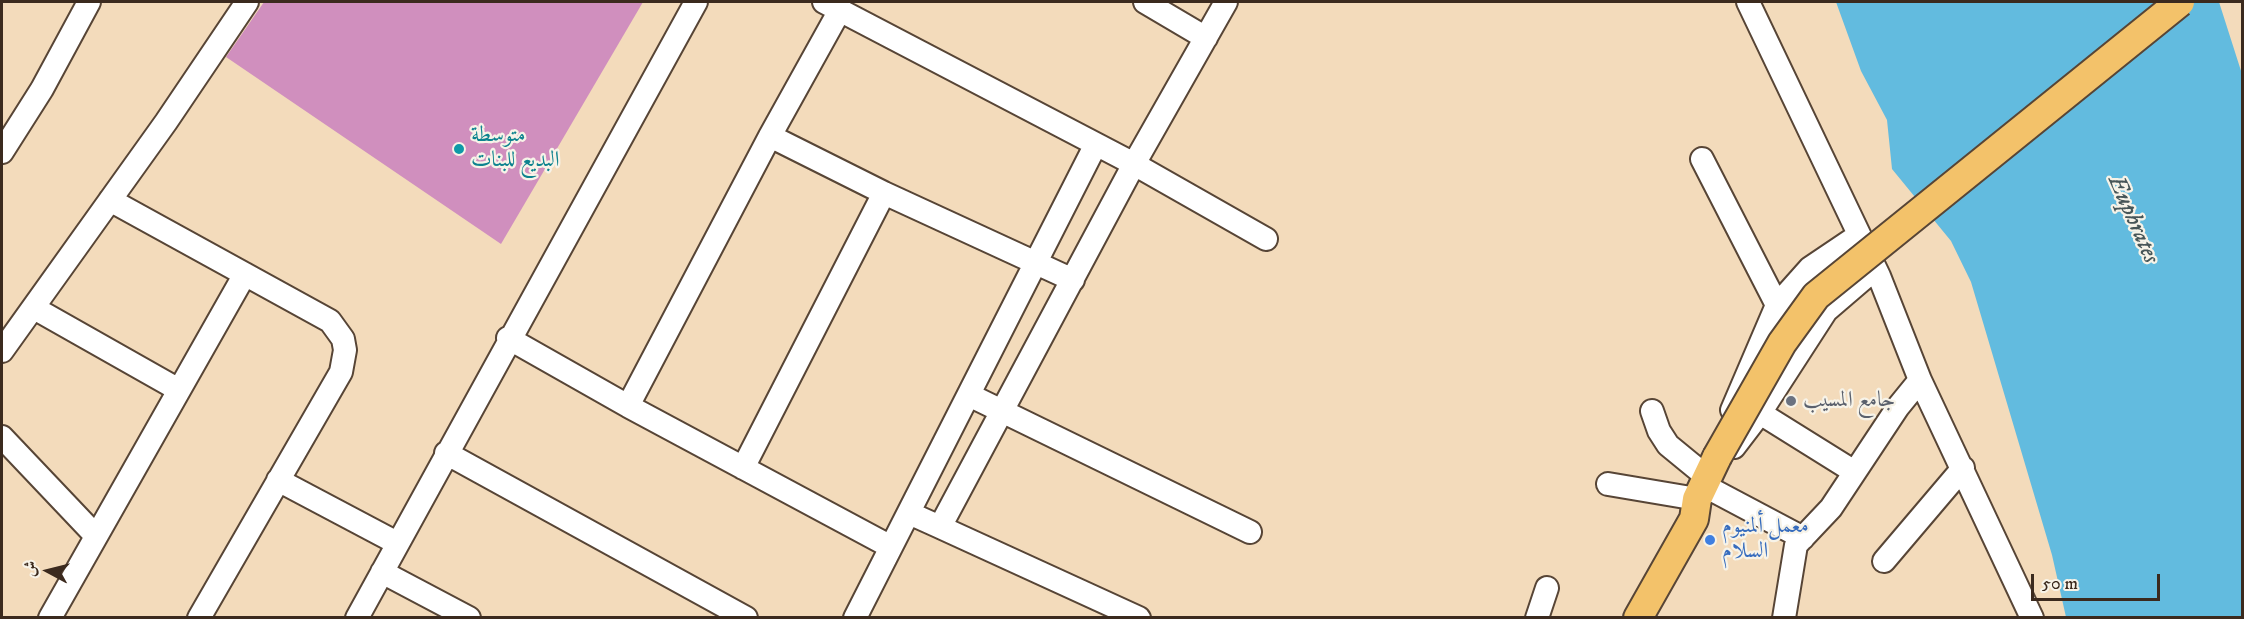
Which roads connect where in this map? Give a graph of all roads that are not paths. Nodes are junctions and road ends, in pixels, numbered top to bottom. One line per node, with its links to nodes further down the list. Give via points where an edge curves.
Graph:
1 (88, 2): 12 (street, via 42,89)
2 (247, 2): 16 (street)
3 (696, 2): 25 (street)
4 (1145, 2): 9 (street)
5 (1226, 2): 9 (street)
6 (1748, 2): 17 (street)
7 (2180, 2): 39 (main road, bridge, via 1816,296 1782,343)
8 (832, 6): 10 (street); 11 (street)
9 (1206, 38): 14 (street)
10 (770, 136): 15 (street); 30 (street)
11 (1095, 146): 14 (street); 19 (street)
12 (2, 152)
13 (1702, 159): 23 (street)
14 (1134, 164): 18 (street); 22 (street)
15 (884, 193): 19 (street); 36 (street)
16 (110, 200): 21 (street); 24 (street)
17 (1859, 235): 20 (street); 23 (street, via 1810,268)
18 (1266, 239)
19 (1036, 265): 22 (street); 29 (street)
20 (1875, 269): 27 (street); 33 (street, via 1826,311)
21 (245, 274): 28 (street); 40 (street, via 330,321 343,339 345,350 341,372)
22 (1073, 280): 31 (street)
23 (1777, 305): 39 (street)
24 (34, 308): 26 (street); 28 (street)
25 (508, 338): 30 (street); 35 (street)
26 (2, 351)
27 (1920, 380): 37 (street); 38 (street)
28 (179, 390): 45 (street)
29 (969, 395): 31 (street); 42 (street)
30 (628, 406): 36 (street)
31 (1002, 410): 43 (street); 44 (street)
32 (1652, 411): 39 (street, via 1668,445)
33 (1760, 413): 38 (street); 39 (street)
34 (2, 437): 45 (street)
35 (446, 453): 47 (street); 56 (street)
36 (743, 468): 48 (street)
37 (1963, 468): 49 (street); 63 (street)
38 (1853, 471): 46 (street, via 1831,508)
39 (1706, 479): 41 (street); 46 (street); 60 (main road, via 1676,514); 61 (main road, via 1694,519)
40 (278, 480): 47 (street); 53 (street)
41 (1608, 484)
42 (909, 513): 43 (street); 48 (street)
43 (940, 527): 58 (street)
44 (1250, 532)
45 (96, 536): 52 (street)
46 (1803, 538): 62 (street, via 1796,545)
47 (397, 543): 50 (street)
48 (891, 547): 57 (street)
49 (1884, 561)
50 (382, 572): 54 (street); 55 (street)
51 (1547, 588): 59 (street)
52 (50, 618)
53 (199, 618)
54 (357, 618)
55 (469, 618)
56 (746, 618)
57 (855, 618)
58 (1139, 618)
59 (1537, 618)
60 (1619, 618)
61 (1638, 618)
62 (1784, 618)
63 (2032, 618)

